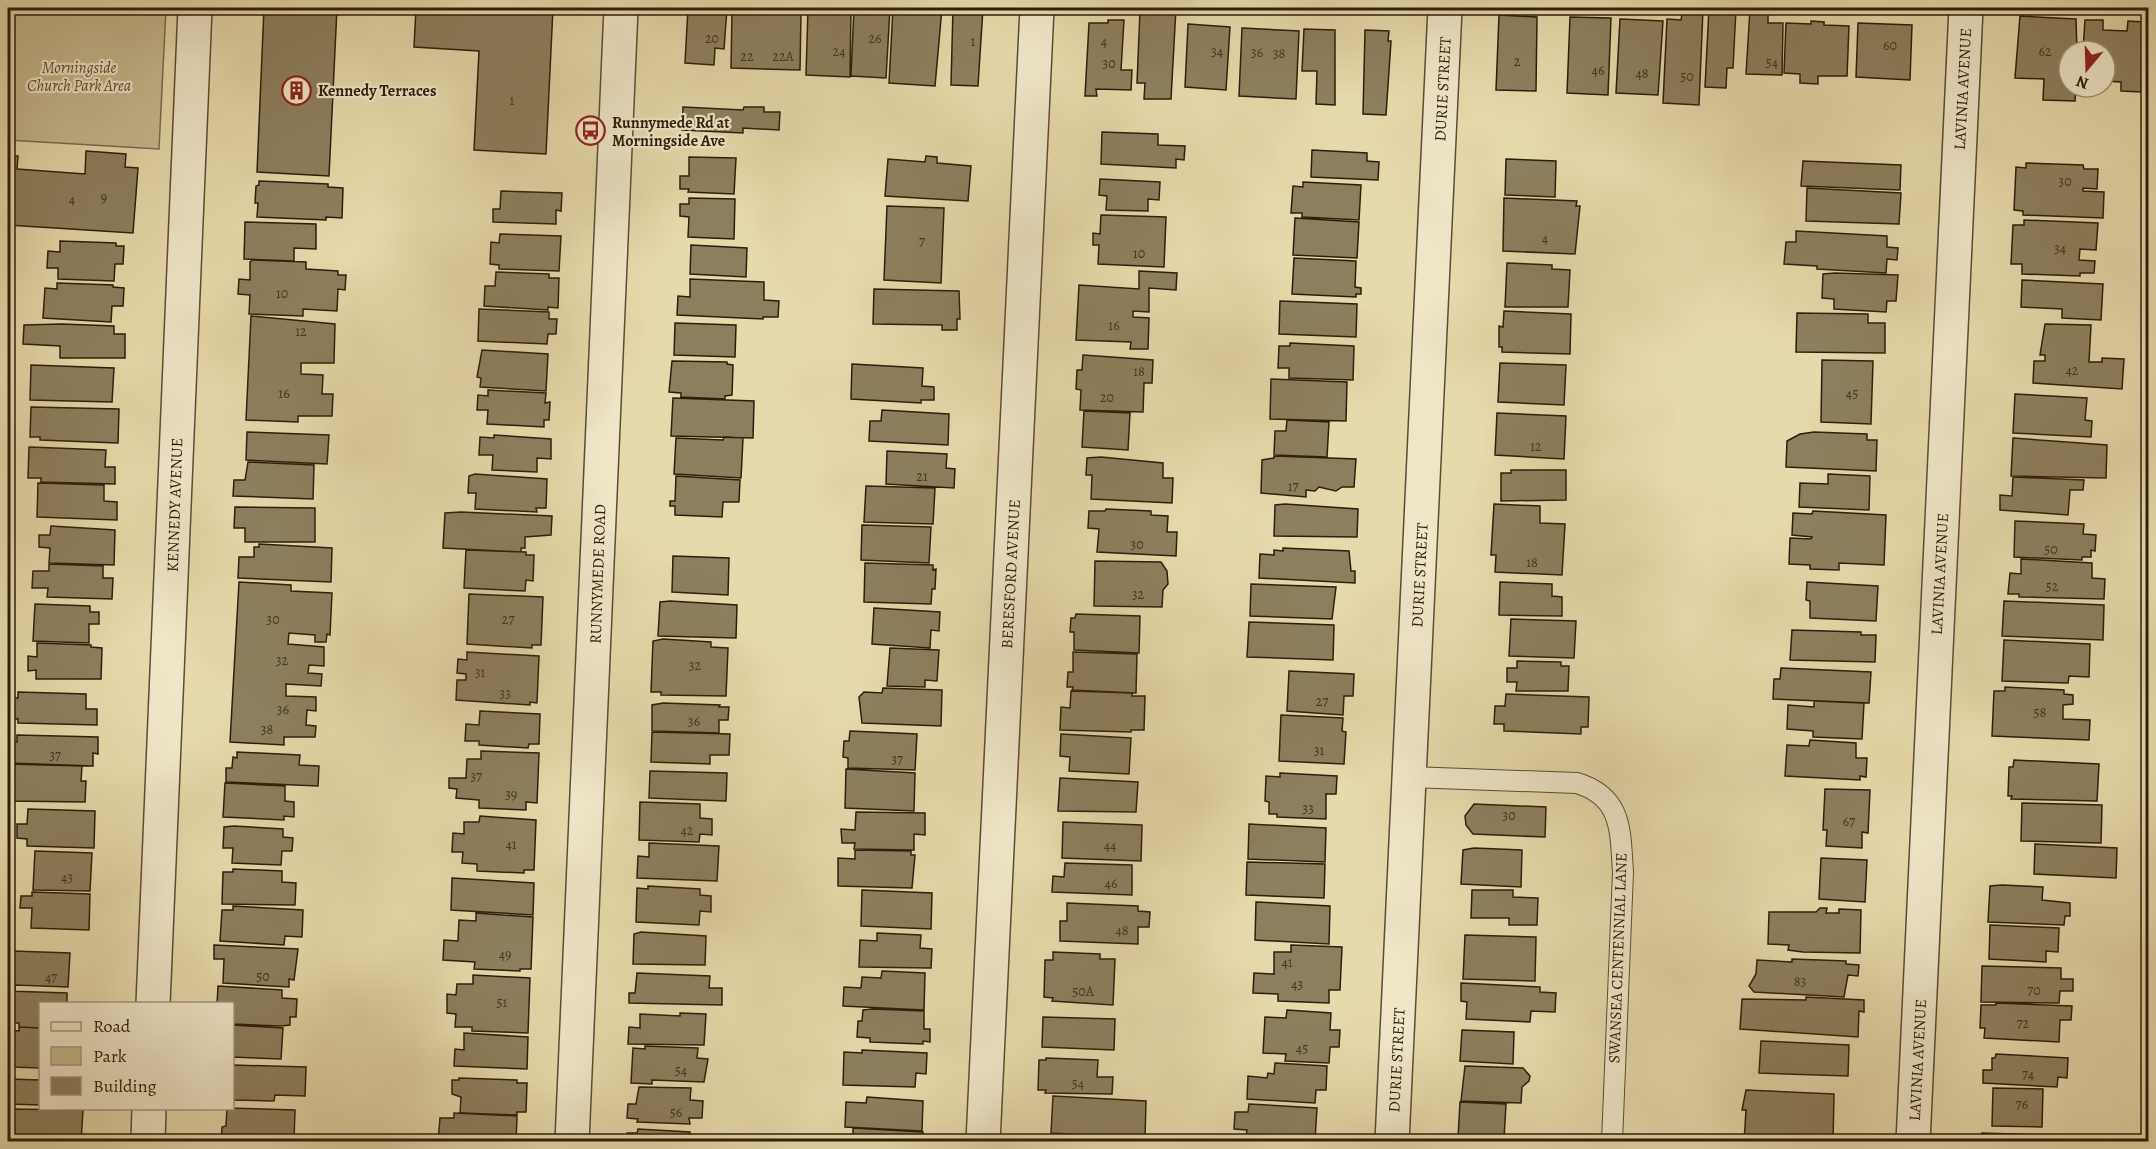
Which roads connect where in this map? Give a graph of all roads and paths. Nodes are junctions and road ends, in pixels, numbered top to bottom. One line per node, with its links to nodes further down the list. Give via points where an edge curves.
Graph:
1 (195, 8): 7 (street, KENNEDY AVENUE)
2 (621, 8): 10 (street, RUNNYMEDE ROAD)
3 (1037, 8): 11 (street, BERESFORD AVENUE)
4 (1446, 8): 6 (street, DURIE STREET)
5 (1966, 8): 14 (street, LAVINIA AVENUE)
6 (1410, 777): 12 (street, DURIE STREET); 13 (lane, SWANSEA CENTENNIAL LANE, via 1576,783 1591,787 1614,808 1620,829 1623,872)
7 (153, 1002)
8 (149, 1110): 9 (street)
9 (148, 1142)
10 (572, 1142)
11 (983, 1142)
12 (1392, 1142)
13 (1612, 1142)
14 (1913, 1142)

